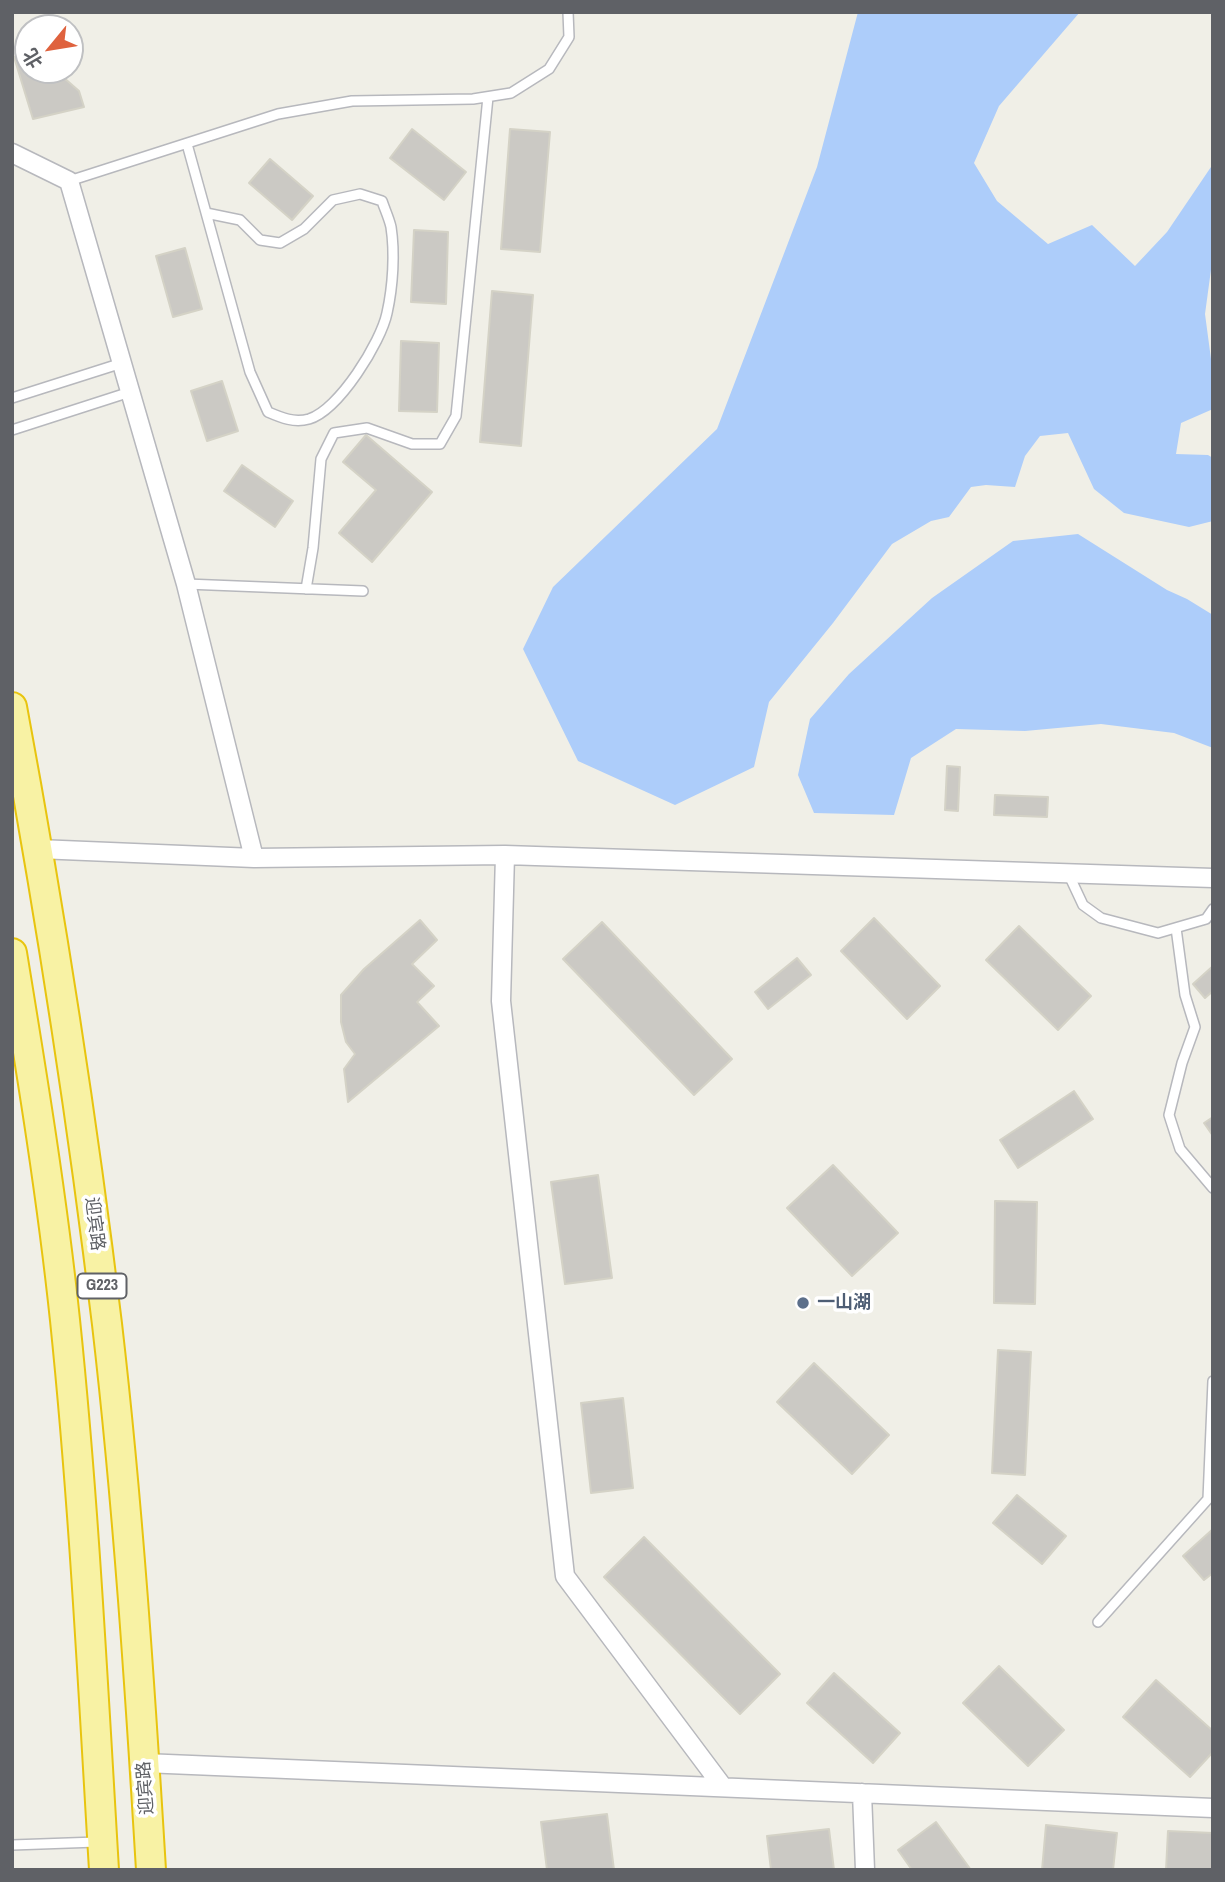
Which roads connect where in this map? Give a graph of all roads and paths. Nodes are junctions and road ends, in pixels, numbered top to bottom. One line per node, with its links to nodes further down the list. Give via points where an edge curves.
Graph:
1 (568, 12): 2 (lane, via 569,37 549,69 511,93)
2 (488, 97): 3 (lane, via 352,101 278,114); 12 (lane, via 456,416 440,444 412,444 367,428 334,433 321,459)
3 (187, 144): 5 (lane); 6 (lane)
4 (12, 153): 5 (street)
5 (69, 181): 7 (street)
6 (206, 213): 6 (lane, via 250,372 268,412 287,421 311,418 334,403 362,365 387,315 391,226 382,201 360,194 333,200 304,229 280,243 260,240 240,220)
7 (122, 363): 8 (street); 9 (lane)
8 (130, 392): 10 (lane); 11 (street)
9 (12, 398)
10 (12, 430)
11 (186, 584): 12 (lane); 17 (street)
12 (306, 589): 13 (lane)
13 (363, 591)
14 (12, 707): 15 (highway, 迎宾路 / G223)
15 (37, 849): 17 (street); 26 (highway, 迎宾路 / G223, via 75,1074 107,1326)
16 (505, 855): 17 (street); 18 (street); 27 (street, via 501,1001 565,1576)
17 (254, 858)
18 (1068, 873): 19 (street); 21 (lane, via 1083,905 1101,918 1158,933)
19 (1213, 878)
20 (1213, 909): 21 (lane, via 1206,919)
21 (1176, 928): 23 (lane, via 1185,995 1195,1027 1169,1115 1180,1149)
22 (12, 953): 31 (highway, G223, via 65,1320)
23 (1213, 1188)
24 (1213, 1381): 25 (lane, via 1208,1499)
25 (1098, 1622)
26 (144, 1763): 27 (street); 32 (highway, 迎宾路 / G223)
27 (723, 1787): 28 (street)
28 (862, 1793): 29 (street); 33 (street)
29 (1213, 1808)
30 (12, 1845): 31 (lane)
31 (103, 1856)
32 (151, 1870)
33 (865, 1870)

